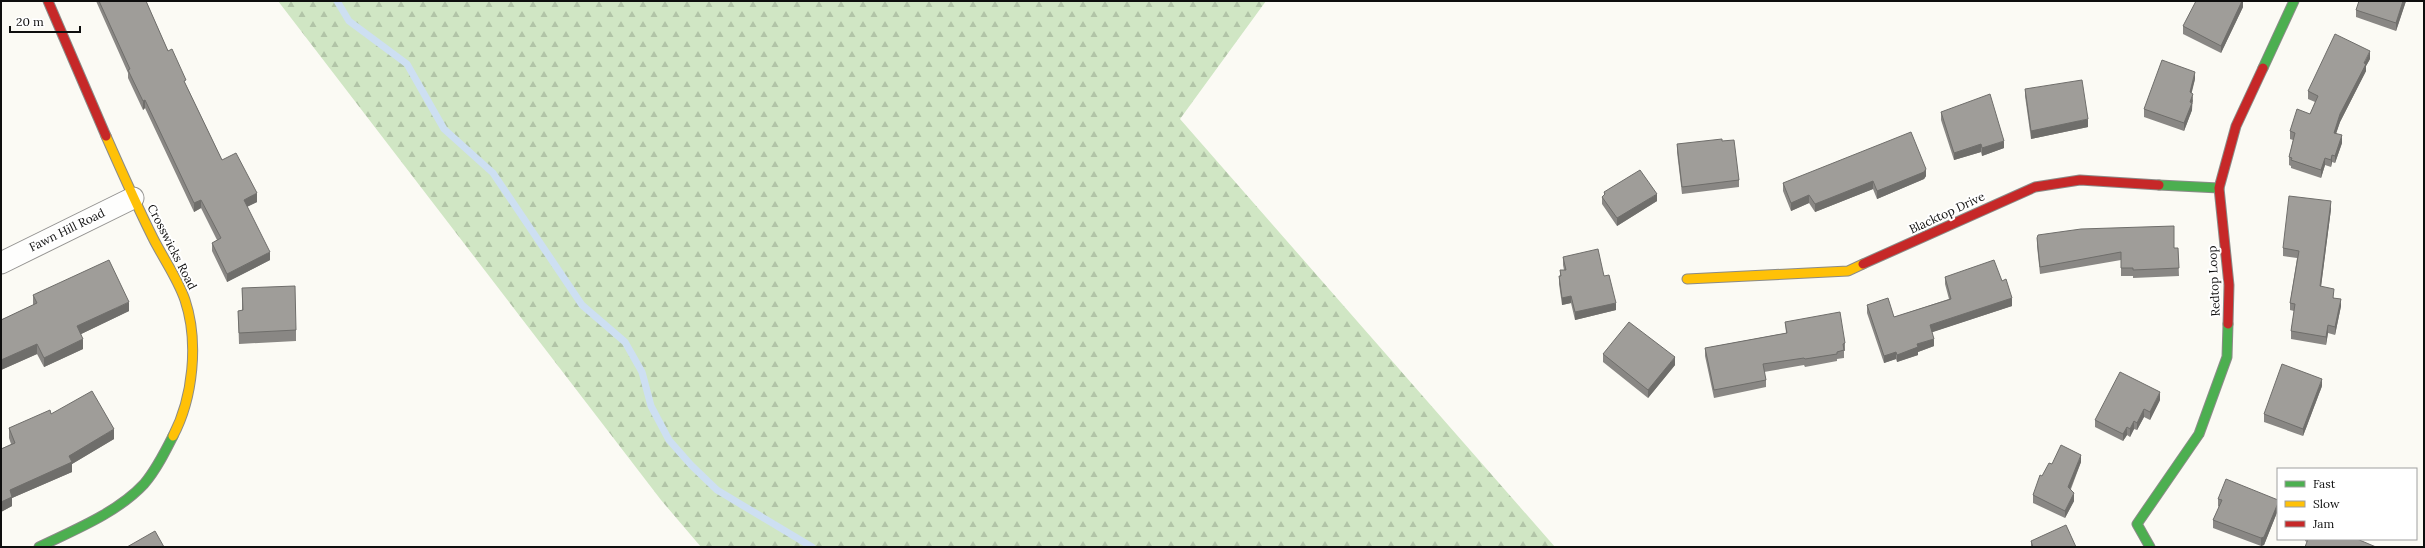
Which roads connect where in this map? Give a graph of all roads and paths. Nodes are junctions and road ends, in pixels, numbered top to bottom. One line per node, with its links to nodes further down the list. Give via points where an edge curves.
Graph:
1 (48, 1): 4 (street, Crosswicks Road)
2 (2294, 1): 3 (street, Redtop Loop, via 2236,126)
3 (2219, 188): 6 (street, Blacktop Drive, via 2080,180 2035,187 1848,271); 8 (street, Redtop Loop, via 2229,285 2228,357 2199,434 2137,524)
4 (133, 198): 5 (street, Fawn Hill Road); 7 (street, Crosswicks Road, via 185,300 193,344 189,387 182,414 160,461 144,484 117,506)
5 (1, 263)
6 (1687, 279)
7 (39, 547)
8 (2150, 547)

